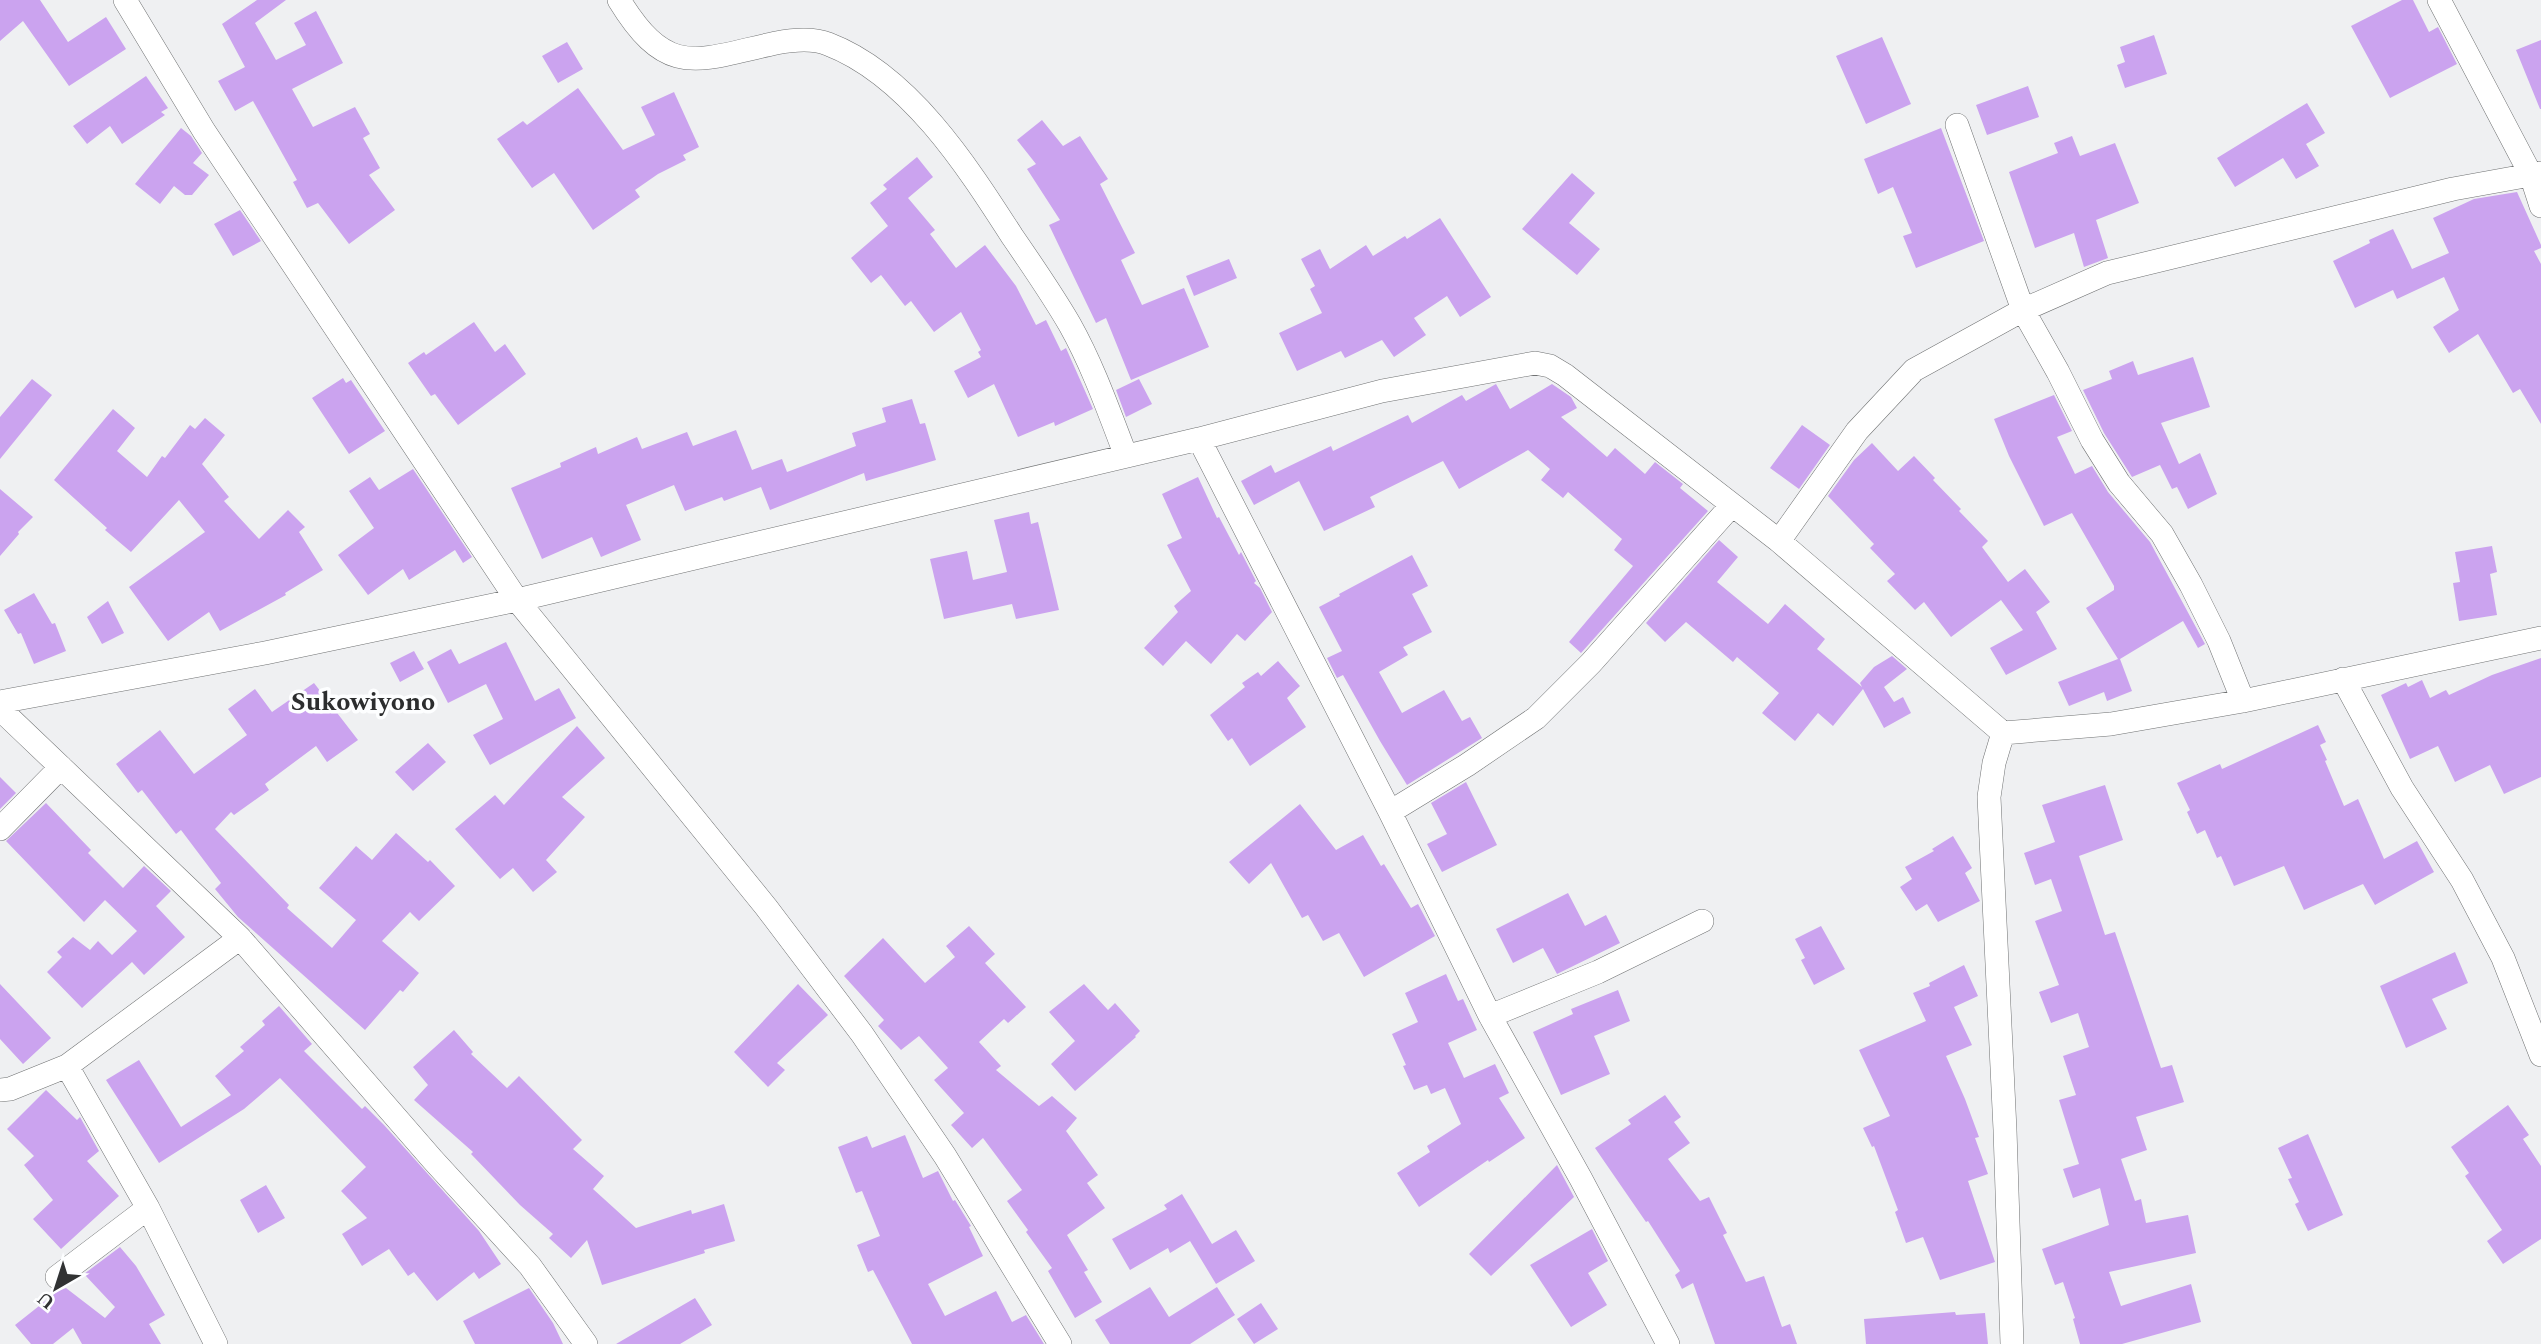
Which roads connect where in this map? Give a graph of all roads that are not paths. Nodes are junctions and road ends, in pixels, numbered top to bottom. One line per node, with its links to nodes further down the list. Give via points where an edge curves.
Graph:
1 (125, 0): 12 (street, via 204,131)
2 (619, 0): 9 (street, via 636,29 665,54 697,60 793,40 825,42 860,58 910,100 969,170 1071,327)
3 (2439, 0): 5 (street)
4 (1957, 125): 7 (street)
5 (2536, 174): 6 (street); 7 (street, via 2453,189 2107,274)
6 (2541, 206)
7 (2023, 310): 11 (street, via 1914,370 1857,431); 15 (street, via 2092,440 2119,483 2162,534 2191,585)
8 (1199, 439): 9 (street); 10 (street, via 1382,391 1535,362 1565,375); 20 (street)
9 (1126, 456): 12 (street)
10 (1732, 505): 11 (street); 20 (street, via 1536,718)
11 (1779, 541): 18 (street)
12 (517, 600): 16 (street); 32 (street, via 766,907 862,1034 945,1156)
13 (2541, 638): 14 (street)
14 (2343, 680): 15 (street); 25 (street, via 2402,789 2480,914 2503,958)
15 (2244, 701): 18 (street, via 2111,724)
16 (0, 702)
17 (0, 709): 19 (street)
18 (2003, 733): 34 (street, via 1989,797)
19 (61, 767): 21 (street); 23 (street)
20 (1390, 812): 24 (street)
21 (0, 829)
22 (1702, 921): 24 (street, via 1598,972)
23 (240, 938): 26 (street); 31 (street, via 530,1266)
24 (1490, 1016): 33 (street)
25 (2541, 1055)
26 (67, 1066): 27 (street); 28 (street)
27 (0, 1090)
28 (148, 1208): 29 (street); 30 (street)
29 (57, 1277)
30 (216, 1344)
31 (586, 1344)
32 (1060, 1344)
33 (1668, 1344)
34 (2012, 1344)

